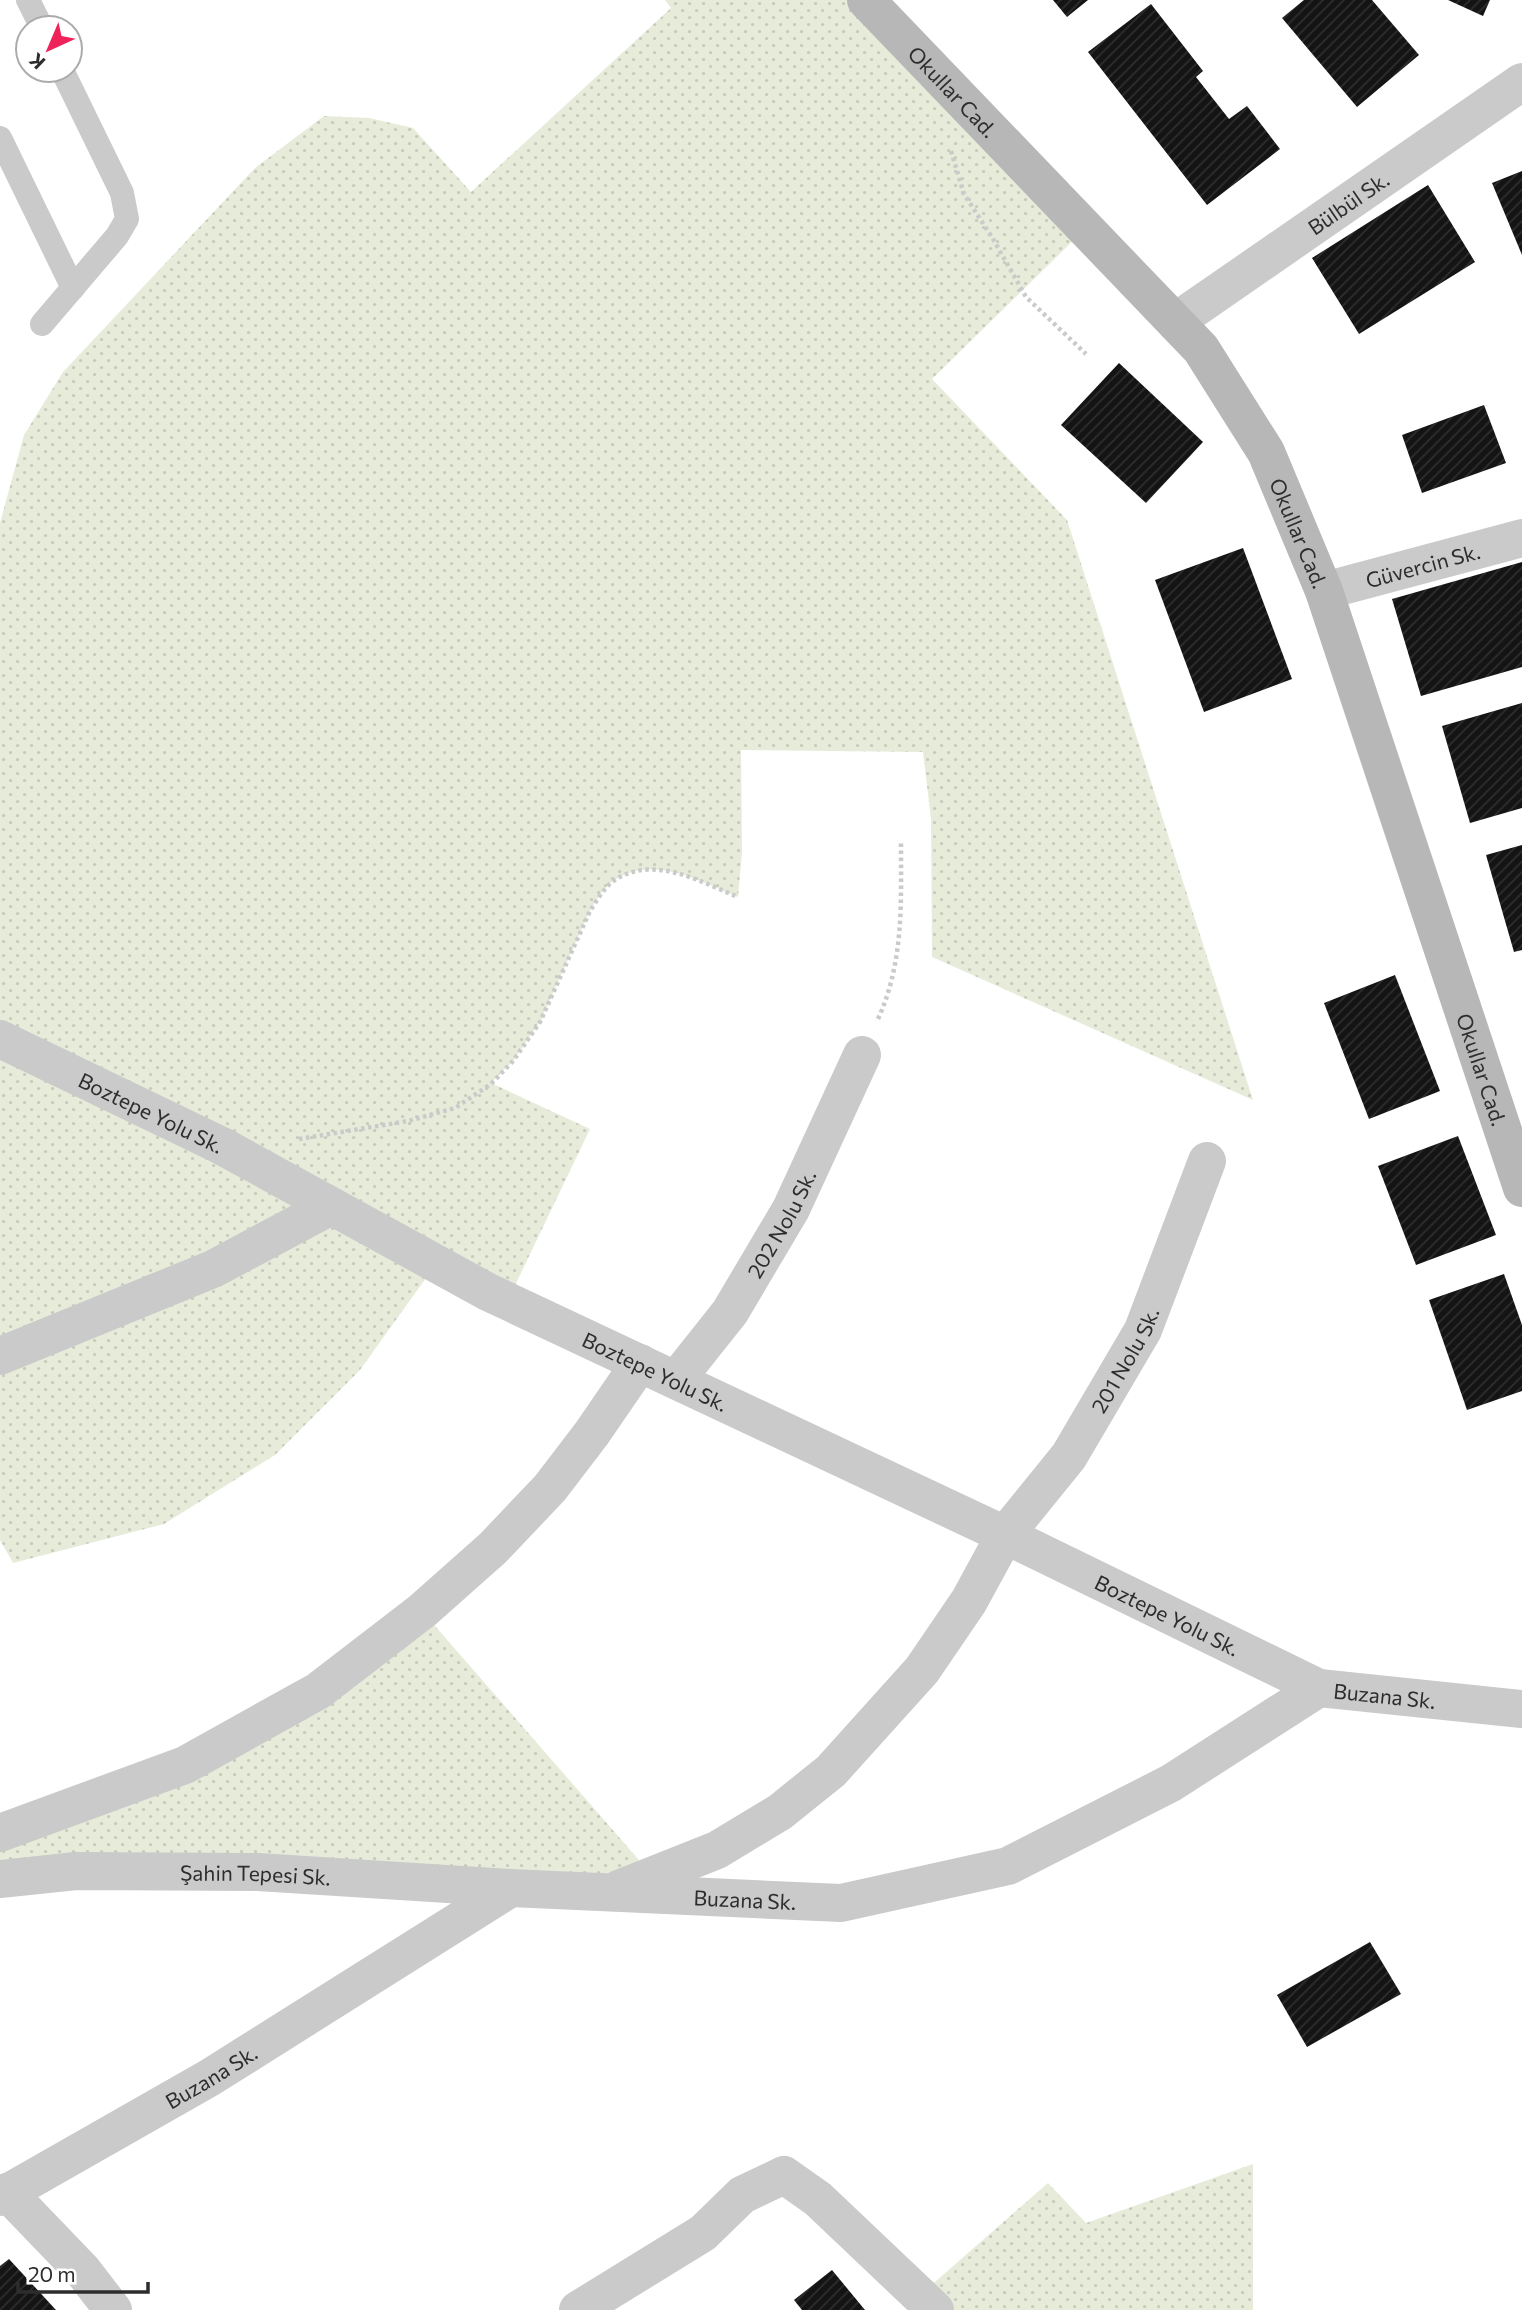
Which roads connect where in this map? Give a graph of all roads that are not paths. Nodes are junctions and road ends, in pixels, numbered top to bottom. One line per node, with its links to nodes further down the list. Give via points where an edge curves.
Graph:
1 (866, 0): 6 (main road, Okullar Cad.)
2 (1522, 82): 6 (street, Bülbül Sk.)
3 (69, 84): 5 (lane, via 122,193 127,219)
4 (0, 138): 5 (lane)
5 (72, 288): 7 (lane)
6 (1175, 322): 9 (main road, Okullar Cad., via 1201,349 1266,452)
7 (42, 324)
8 (1522, 538): 9 (street, Güvercin Sk.)
9 (1324, 591): 13 (main road, Okullar Cad.)
10 (0, 1039): 14 (street, Boztepe Yolu Sk., via 222,1146)
11 (862, 1055): 17 (street, 202 Nolu Sk., via 791,1209 730,1312)
12 (1207, 1161): 18 (street, 201 Nolu Sk., via 1143,1330 1069,1456)
13 (1520, 1178)
14 (331, 1206): 15 (street, via 214,1269); 16 (street, Boztepe Yolu Sk., via 488,1292)
15 (0, 1356)
16 (640, 1363): 17 (street, Boztepe Yolu Sk.); 21 (street, via 550,1488 493,1548 422,1611 318,1690 185,1765)
17 (676, 1380): 18 (street, Boztepe Yolu Sk.)
18 (1005, 1535): 19 (street, Boztepe Yolu Sk.); 24 (street, 201 Nolu Sk., via 922,1670 831,1771 780,1812 716,1850)
19 (1319, 1688): 20 (street, Buzana Sk.); 24 (street, Buzana Sk., via 1171,1783 1008,1866 841,1903)
20 (1522, 1709)
21 (0, 1833)
22 (0, 1879): 23 (street, Şahin Tepesi Sk., via 76,1871 258,1872)
23 (511, 1888): 24 (street, Buzana Sk.); 25 (street, Buzana Sk., via 209,2078)
24 (609, 1893)
25 (4, 2195): 26 (street, via 83,2271)
26 (113, 2310)
27 (578, 2310): 28 (street, via 703,2233 742,2195 784,2175 818,2199)
28 (935, 2310)

